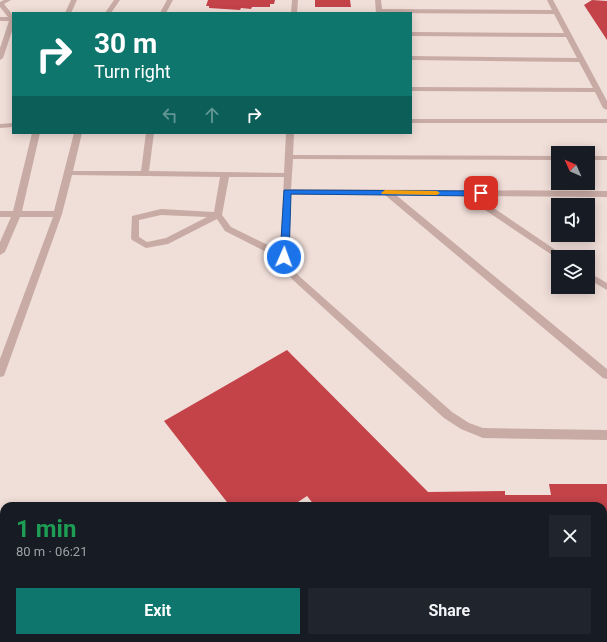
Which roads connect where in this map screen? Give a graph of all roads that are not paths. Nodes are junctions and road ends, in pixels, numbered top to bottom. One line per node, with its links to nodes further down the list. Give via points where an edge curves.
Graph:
1 (8, 0): 14 (street, via 1,4)
2 (74, 0): 8 (street)
3 (117, 0): 9 (street)
4 (170, 0): 10 (street)
5 (295, 0): 11 (street)
6 (378, 0): 12 (street)
7 (550, 0): 13 (street)
8 (68, 12)
9 (109, 12)
10 (164, 12)
11 (294, 12)
12 (379, 12): 13 (street)
13 (556, 12): 19 (street)
14 (12, 18)
15 (0, 19): 16 (street)
16 (12, 19)
17 (12, 22): 20 (street)
18 (412, 34): 19 (street)
19 (569, 35): 23 (street)
20 (2, 48): 21 (street)
21 (0, 58)
22 (412, 58): 23 (street)
23 (582, 60): 25 (street)
24 (412, 89): 25 (street)
25 (598, 90): 26 (street)
26 (607, 108)
27 (412, 121): 28 (street)
28 (607, 121)
29 (12, 125): 30 (street)
30 (0, 126)
31 (36, 134): 47 (street)
32 (78, 134): 39 (street)
33 (150, 134): 40 (street)
34 (290, 134): 35 (street)
35 (289, 157): 36 (street); 42 (street)
36 (551, 158)
37 (595, 158): 38 (street)
38 (607, 158)
39 (68, 173): 40 (street); 49 (street)
40 (145, 174): 41 (street)
41 (225, 174): 42 (street); 50 (street)
42 (288, 175): 43 (street)
43 (287, 192): 44 (street); 53 (street)
44 (388, 193): 45 (street); 57 (street)
45 (466, 193): 46 (street); 51 (street)
46 (607, 194)
47 (17, 213): 48 (street); 49 (street); 52 (street)
48 (0, 214)
49 (58, 214): 56 (street)
50 (218, 215): 50 (street, via 161,212 135,218 135,238 146,245 168,241); 53 (street, via 228,229)
51 (551, 250)
52 (0, 252)
53 (284, 257): 58 (street, via 288,269 296,278 448,415 465,426 483,433)
54 (595, 279): 55 (street)
55 (607, 287)
56 (0, 373)
57 (607, 375)
58 (607, 436)

